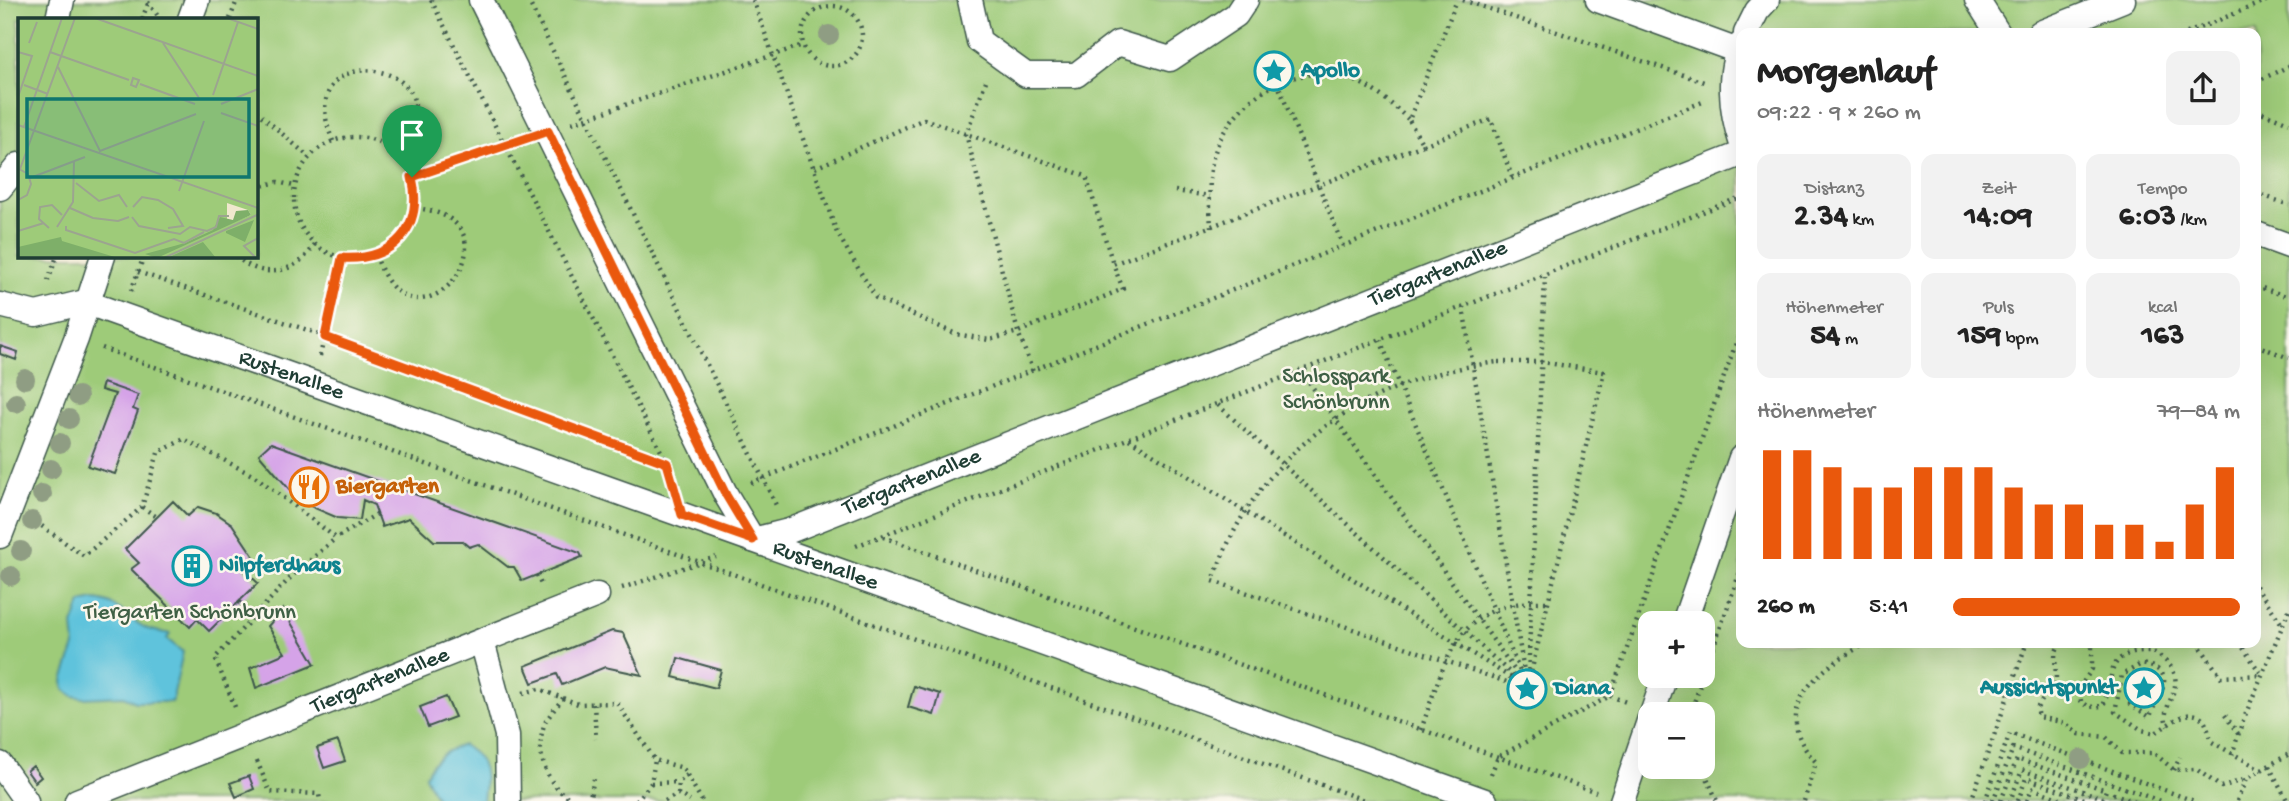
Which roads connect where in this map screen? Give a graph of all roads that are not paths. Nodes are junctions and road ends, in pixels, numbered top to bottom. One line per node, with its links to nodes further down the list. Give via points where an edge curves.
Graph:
1 (62, 0): 10 (street)
2 (197, 0): 11 (street)
3 (481, 0): 28 (street, via 726,495)
4 (970, 0): 5 (street, via 979,41 1026,75 1076,75 1118,43 1170,59 1236,15)
5 (1246, 0)
6 (1598, 0): 15 (street)
7 (1767, 0): 12 (street)
8 (1976, 0): 13 (street)
9 (2123, 0): 14 (street)
10 (58, 18)
11 (190, 18)
12 (1749, 28)
13 (1995, 28)
14 (2053, 28)
15 (1736, 41)
16 (1736, 71): 17 (street, via 1732,90)
17 (1736, 125)
18 (1736, 156): 28 (street, Tiergartenallee, via 789,531)
19 (18, 167): 20 (street)
20 (0, 188)
21 (2261, 236): 22 (street)
22 (2289, 246)
23 (103, 257): 24 (street)
24 (85, 302): 25 (street, via 37,314); 27 (street); 28 (street, Rustenallee)
25 (0, 304)
26 (1736, 472): 30 (street)
27 (0, 536)
28 (753, 540): 35 (street, Rustenallee)
29 (597, 595): 31 (street, Tiergartenallee)
30 (1688, 611)
31 (482, 641): 37 (street, Tiergartenallee); 38 (street, via 507,735)
32 (1638, 746): 34 (street)
33 (0, 764): 36 (street)
34 (1615, 799)
35 (1484, 800)
36 (26, 801)
37 (77, 801)
38 (508, 801)

